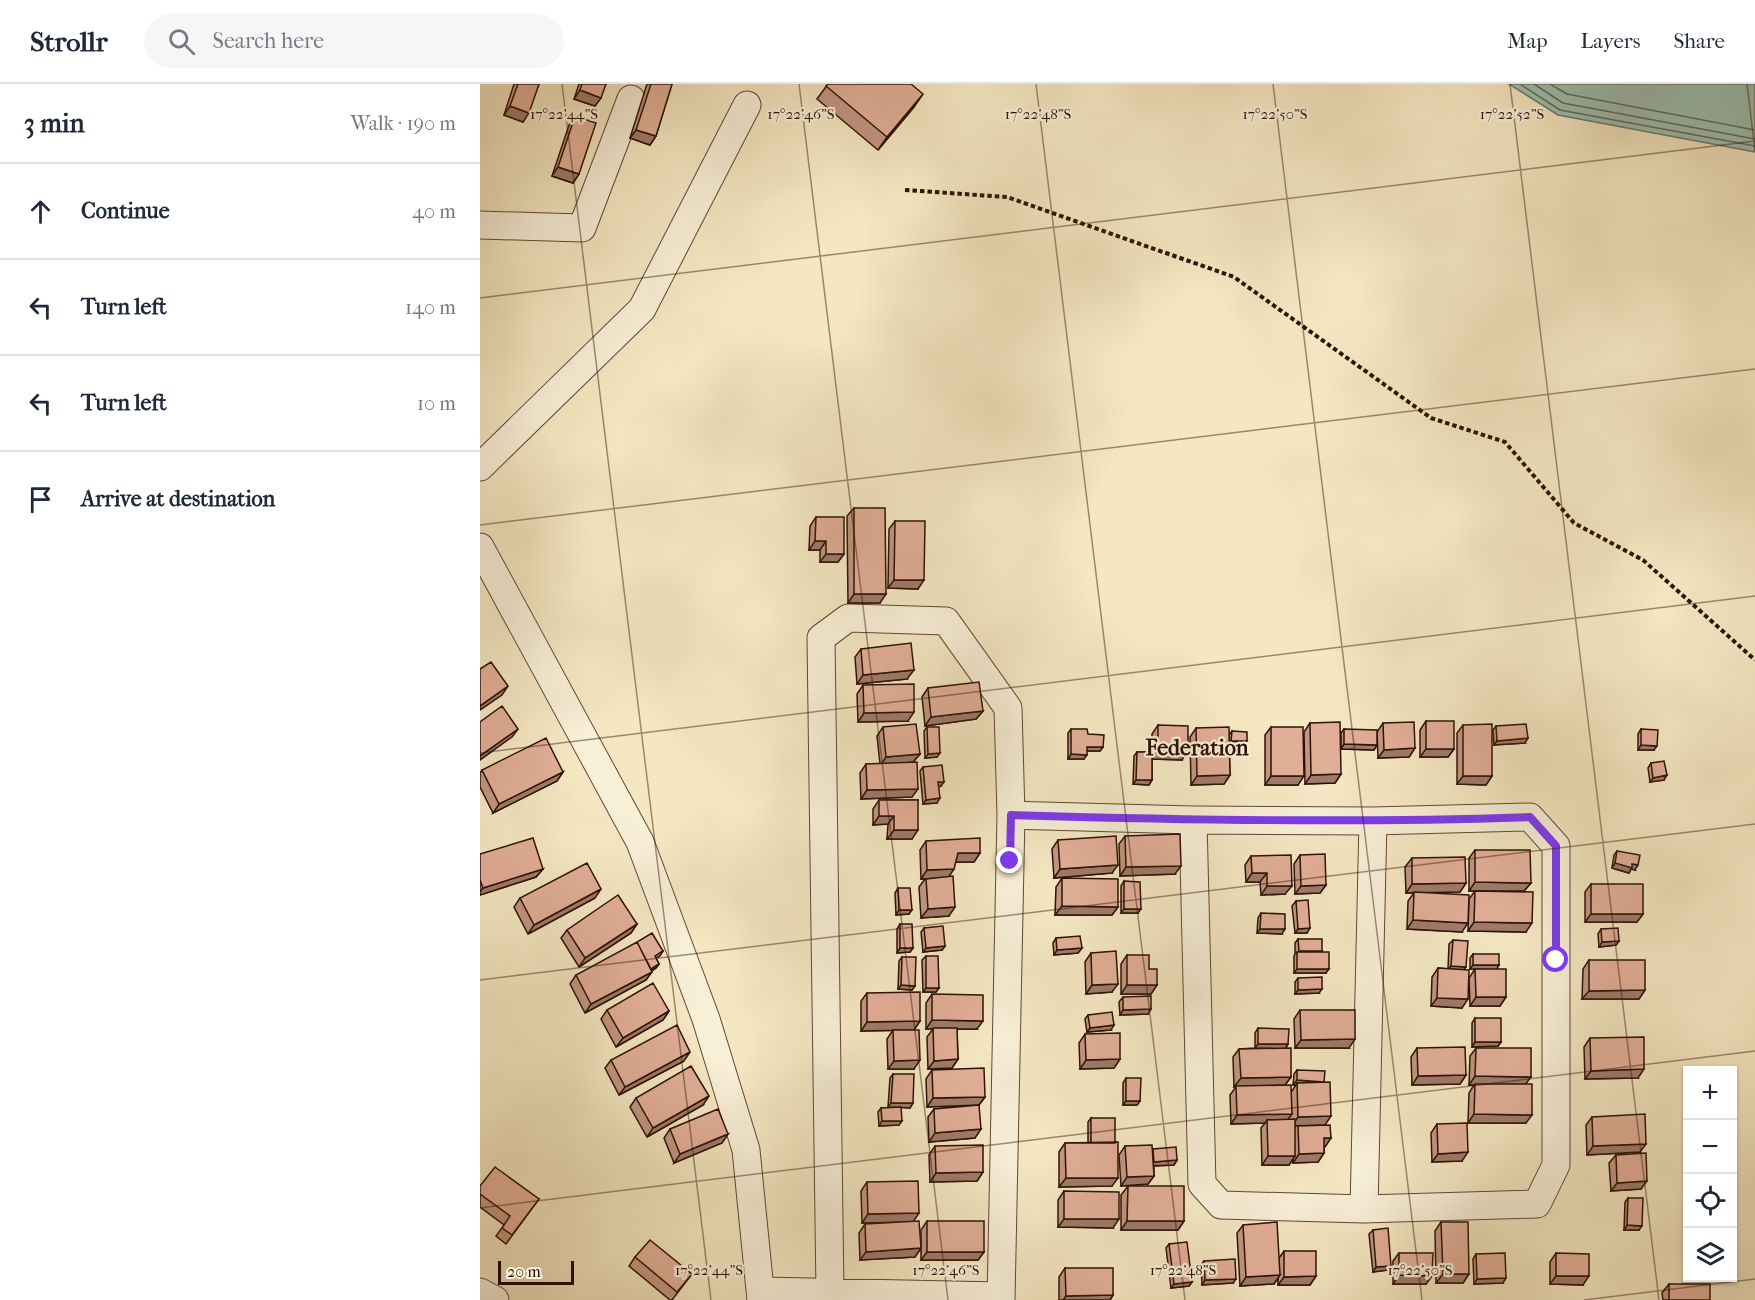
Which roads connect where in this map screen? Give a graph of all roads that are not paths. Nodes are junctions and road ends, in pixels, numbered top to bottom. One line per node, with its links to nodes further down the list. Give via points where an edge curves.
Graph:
1 (631, 99): 3 (street, via 582,228)
2 (747, 105): 4 (street, via 642,309)
3 (480, 225)
4 (480, 467)
5 (480, 547): 12 (street, via 640,842 706,1019 746,1150)
6 (1011, 815): 7 (street); 11 (street, via 1008,708 946,621 848,618 821,638); 13 (street)
7 (1193, 820): 8 (street); 9 (street, via 1202,1184 1221,1205)
8 (1372, 821): 9 (street); 9 (street, via 1530,817 1556,846 1556,1165 1537,1204)
9 (1364, 1209)
10 (480, 1292): 14 (street)
11 (830, 1292): 12 (street); 13 (street)
12 (761, 1295)
13 (1000, 1298)
14 (495, 1300)

